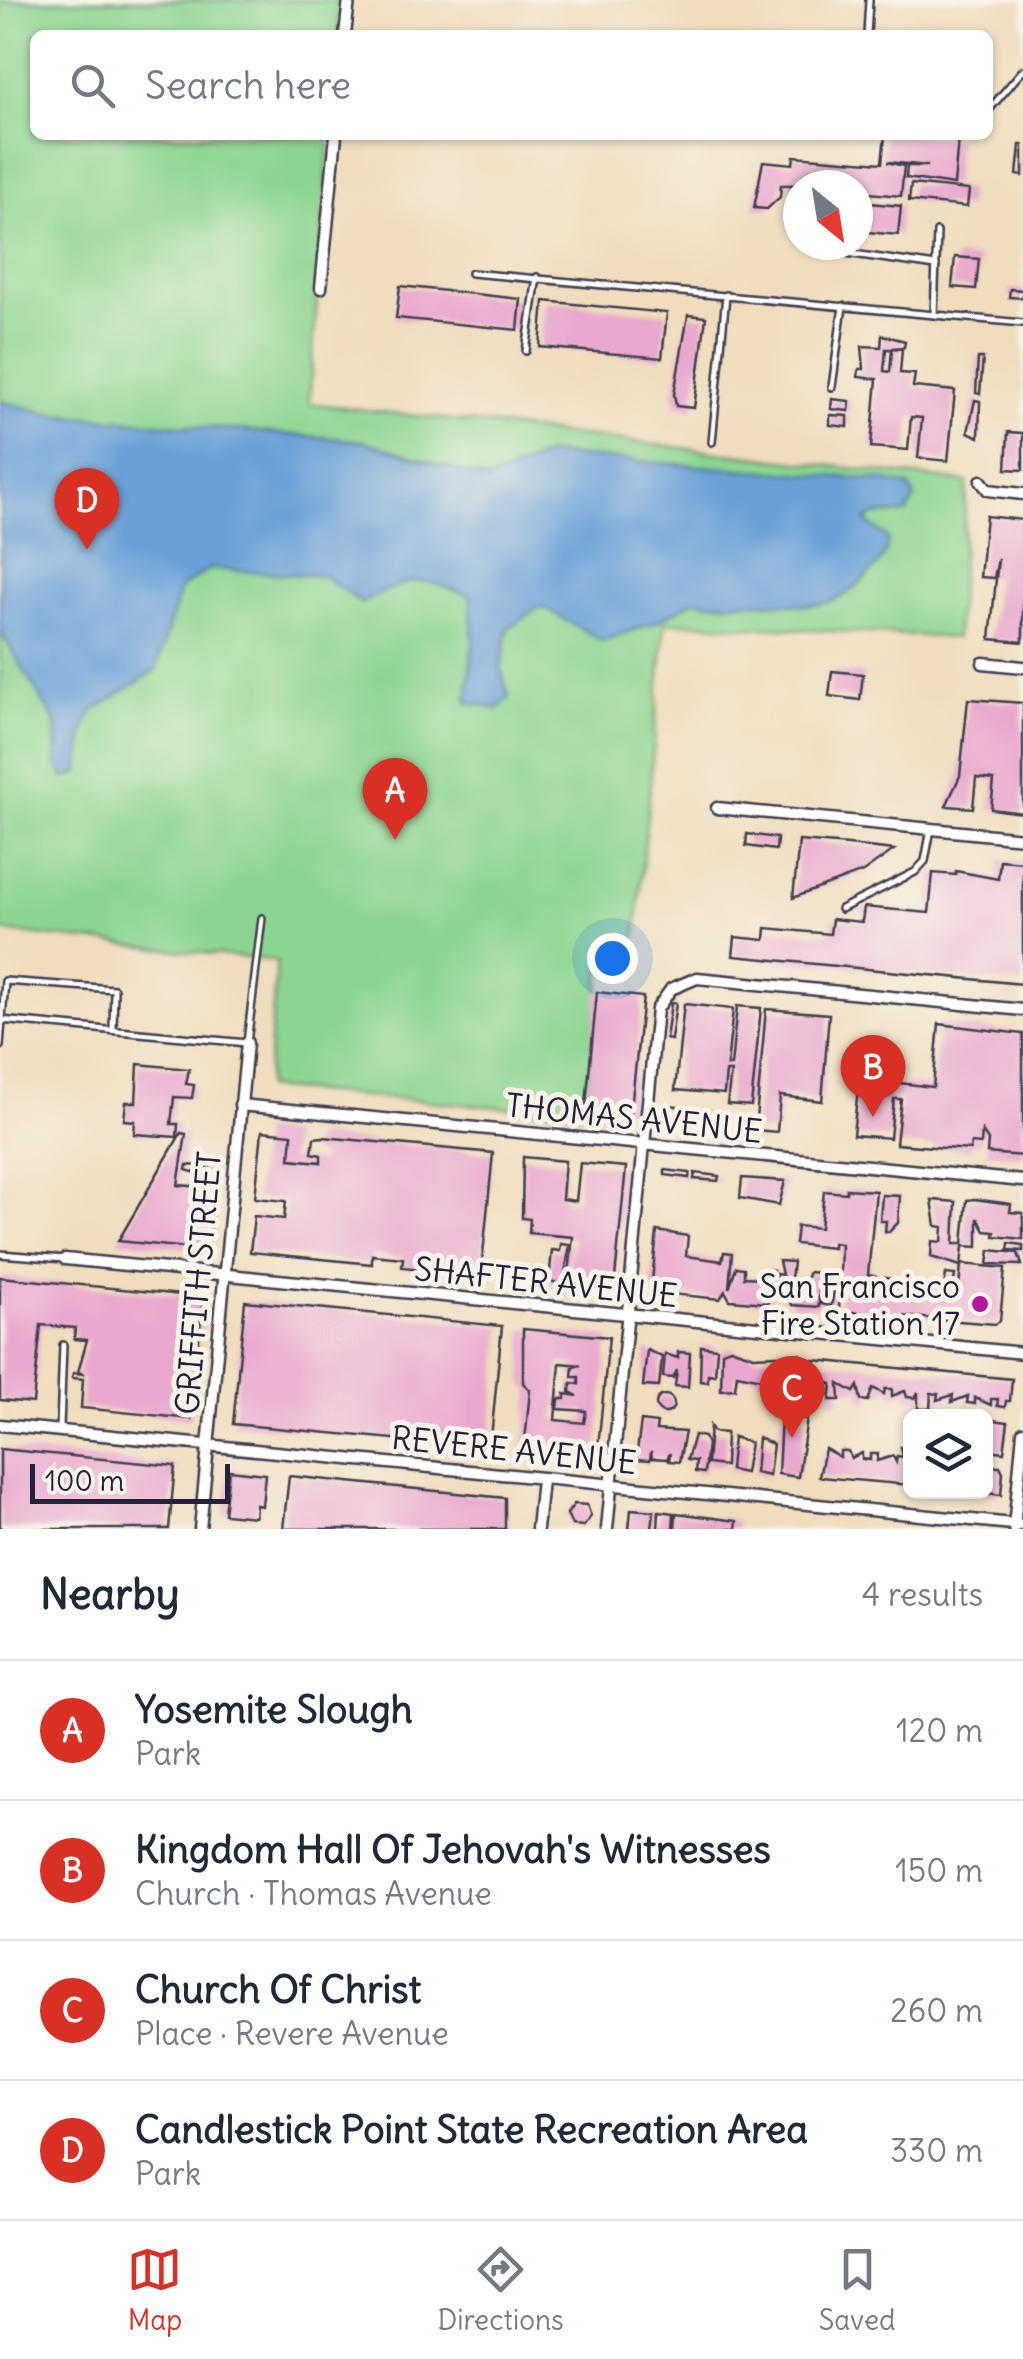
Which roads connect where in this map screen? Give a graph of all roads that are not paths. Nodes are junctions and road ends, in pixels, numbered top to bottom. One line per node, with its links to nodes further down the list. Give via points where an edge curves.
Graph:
1 (349, 0): 3 (street)
2 (869, 0): 4 (lane)
3 (346, 30)
4 (866, 30)
5 (1023, 70): 6 (lane)
6 (993, 106)
7 (336, 140): 13 (street)
8 (938, 232): 10 (lane)
9 (873, 257): 10 (lane)
10 (936, 266): 16 (lane)
11 (471, 274): 12 (lane)
12 (537, 278): 14 (lane); 18 (lane)
13 (321, 288)
14 (726, 294): 15 (lane); 20 (lane)
15 (844, 306): 16 (lane); 19 (lane)
16 (934, 314): 17 (lane)
17 (1023, 323)
18 (526, 351)
19 (832, 387)
20 (712, 442)
21 (985, 485): 22 (street)
22 (1023, 494)
23 (983, 663): 24 (street)
24 (1023, 667)
25 (717, 808): 26 (street)
26 (931, 829): 27 (street); 28 (lane, via 915,872)
27 (1023, 838)
28 (840, 909)
29 (262, 918): 33 (lane)
30 (1023, 1010): 36 (street, via 696,978 671,988 657,1009)
31 (1, 1020): 32 (lane); 32 (lane, via 4,981 96,987 114,989); 34 (lane)
32 (113, 1029): 33 (lane)
33 (247, 1042): 35 (street, GRIFFITH STREET)
34 (0, 1046)
35 (240, 1105): 36 (street, THOMAS AVENUE); 40 (street, GRIFFITH STREET)
36 (643, 1145): 37 (street, THOMAS AVENUE); 41 (street)
37 (1023, 1182)
38 (0, 1254): 39 (lane)
39 (64, 1258): 40 (street, SHAFTER AVENUE)
40 (224, 1276): 41 (street, SHAFTER AVENUE); 47 (street, GRIFFITH STREET)
41 (627, 1315): 43 (street, SHAFTER AVENUE); 49 (street)
42 (63, 1345): 45 (lane)
43 (1023, 1353)
44 (0, 1425): 45 (street, REVERE AVENUE)
45 (60, 1431): 47 (street, REVERE AVENUE)
46 (1023, 1432): 50 (street)
47 (208, 1446): 48 (street, REVERE AVENUE); 51 (street, GRIFFITH STREET)
48 (542, 1480): 49 (street, REVERE AVENUE); 52 (street)
49 (611, 1485): 50 (street, REVERE AVENUE); 53 (street)
50 (1017, 1526)
51 (200, 1529)
52 (537, 1529)
53 (607, 1529)

